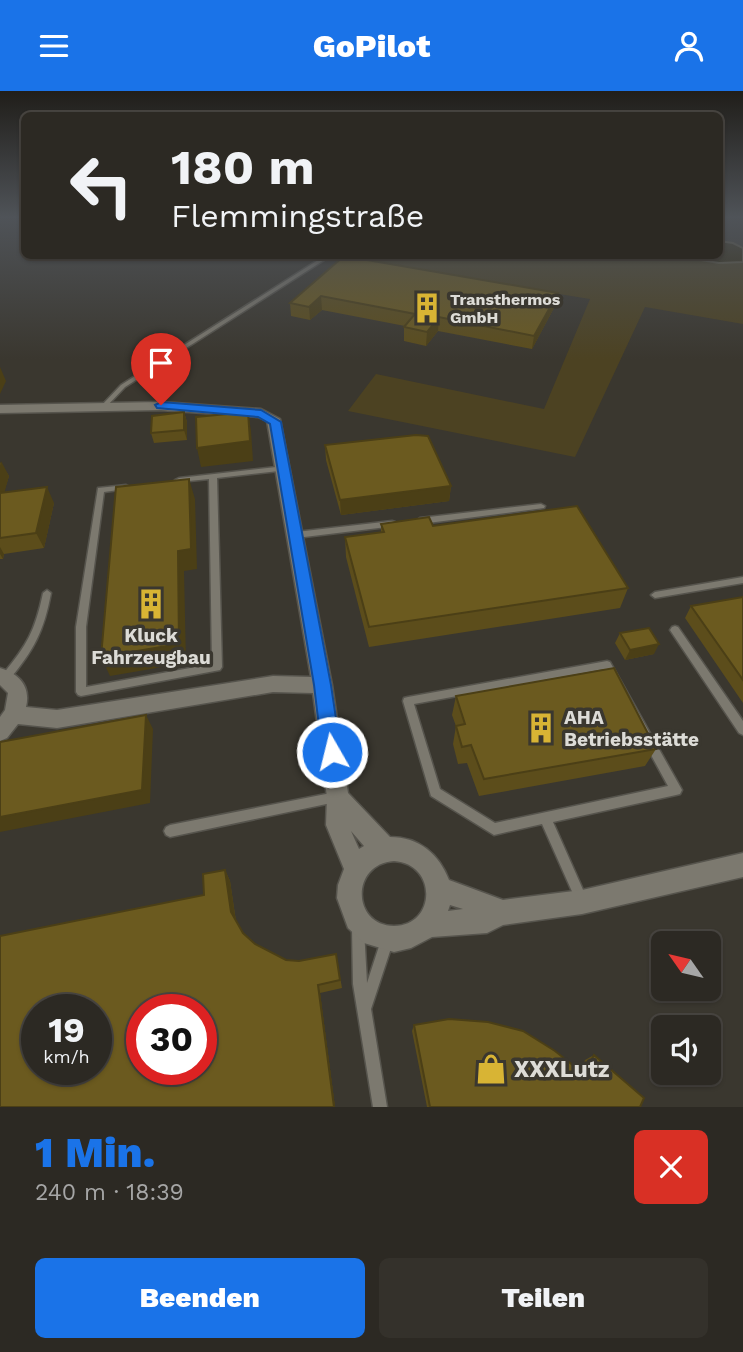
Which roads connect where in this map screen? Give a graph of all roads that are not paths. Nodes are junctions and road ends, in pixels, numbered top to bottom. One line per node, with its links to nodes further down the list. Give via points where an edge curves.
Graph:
1 (315, 264): 2 (lane, via 123,386)
2 (105, 405): 3 (street); 4 (street, via 261,413 275,422)
3 (0, 409)
4 (285, 468): 5 (lane); 11 (street)
5 (213, 476): 6 (lane); 7 (lane, via 217,667 81,692 81,628 102,490)
6 (171, 481)
7 (129, 487)
8 (541, 506): 9 (lane)
9 (409, 522)
10 (396, 524): 11 (lane)
11 (296, 535): 17 (street)
12 (743, 580): 14 (lane)
13 (47, 593): 16 (lane, via 37,637)
14 (655, 595)
15 (675, 630): 19 (lane)
16 (3, 677): 18 (street, via 17,690)
17 (323, 685): 18 (street, via 273,684 57,719); 21 (street)
18 (14, 715): 20 (street)
19 (743, 730)
20 (0, 732)
21 (338, 797): 23 (lane); 24 (street); 26 (street, via 338,825)
22 (546, 819): 22 (lane, via 676,790 607,665 408,701 435,792 495,828); 28 (lane)
23 (170, 831)
24 (384, 848): 26 (street, via 363,860); 27 (street, via 413,852 425,860)
25 (743, 865): 28 (street)
26 (356, 870): 30 (street, via 350,894)
27 (438, 888): 29 (street); 31 (street, via 439,901)
28 (582, 902): 29 (street)
29 (501, 913): 31 (street, via 487,920)
30 (358, 919): 32 (street); 33 (lane)
31 (428, 925): 32 (street, via 416,935)
32 (387, 939): 33 (lane)
33 (365, 1006): 34 (lane)
34 (380, 1107)

